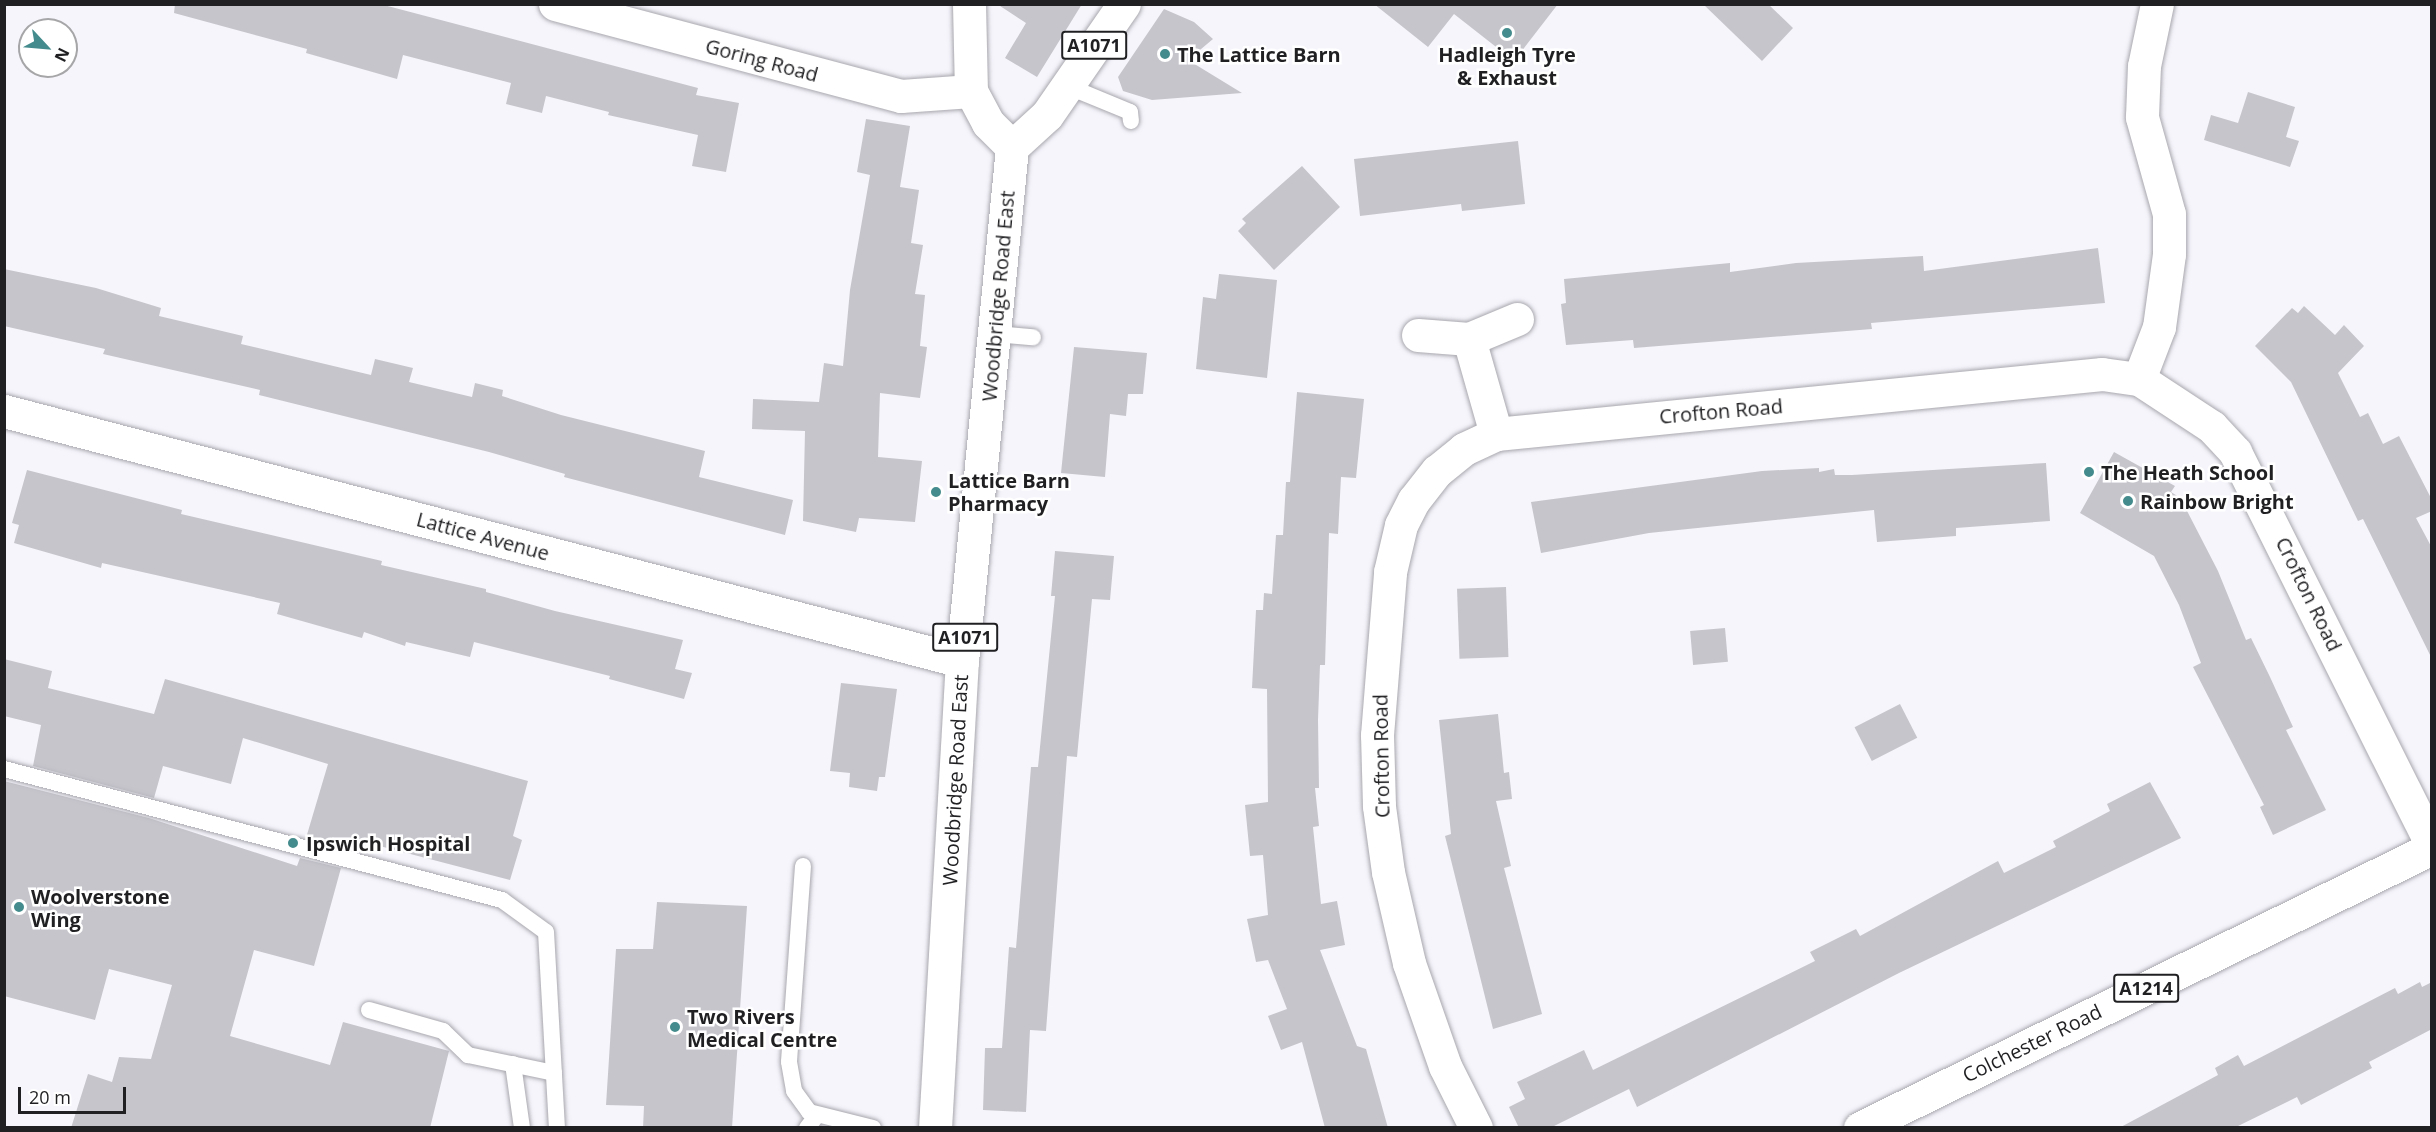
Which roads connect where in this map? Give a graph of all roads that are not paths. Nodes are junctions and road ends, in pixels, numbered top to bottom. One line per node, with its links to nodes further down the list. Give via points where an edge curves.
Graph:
1 (555, 4): 6 (street, Goring Road, via 901,96)
2 (969, 4): 6 (street)
3 (1124, 4): 5 (street, A1071)
4 (2157, 4): 14 (street, via 2144,66 2142,117 2167,205 2169,254 2159,327)
5 (1067, 86): 7 (lane, via 1130,112); 8 (street, A1071, via 1047,115)
6 (971, 91): 8 (street, via 988,123)
7 (1131, 122)
8 (1012, 147): 10 (street, Woodbridge Road East / A1071)
9 (1517, 319): 13 (street)
10 (995, 334): 12 (lane); 17 (street, Woodbridge Road East / A1071)
11 (1418, 335): 13 (street)
12 (1033, 337)
13 (1469, 339): 16 (street)
14 (2139, 379): 16 (street, Crofton Road, via 2102,374); 19 (street, Crofton Road, via 2205,422 2235,452)
15 (4, 411): 17 (street, Lattice Avenue)
16 (1496, 434): 29 (street, Crofton Road, via 1464,449 1437,471 1414,500 1401,525 1390,572 1377,735 1379,806 1388,872 1409,963 1445,1066)
17 (962, 661): 28 (street, Woodbridge Road East / A1071)
18 (4, 769): 23 (lane, via 502,900 546,932)
19 (2432, 847): 30 (street, Colchester Road / A1214)
20 (803, 866): 24 (lane, via 789,1065 794,1091)
21 (369, 1010): 22 (lane, via 443,1030 468,1055)
22 (513, 1064): 23 (lane); 25 (lane)
23 (554, 1073): 26 (lane)
24 (812, 1121): 27 (lane)
25 (522, 1128)
26 (557, 1128)
27 (873, 1128)
28 (935, 1128)
29 (1476, 1128)
30 (1860, 1128)

